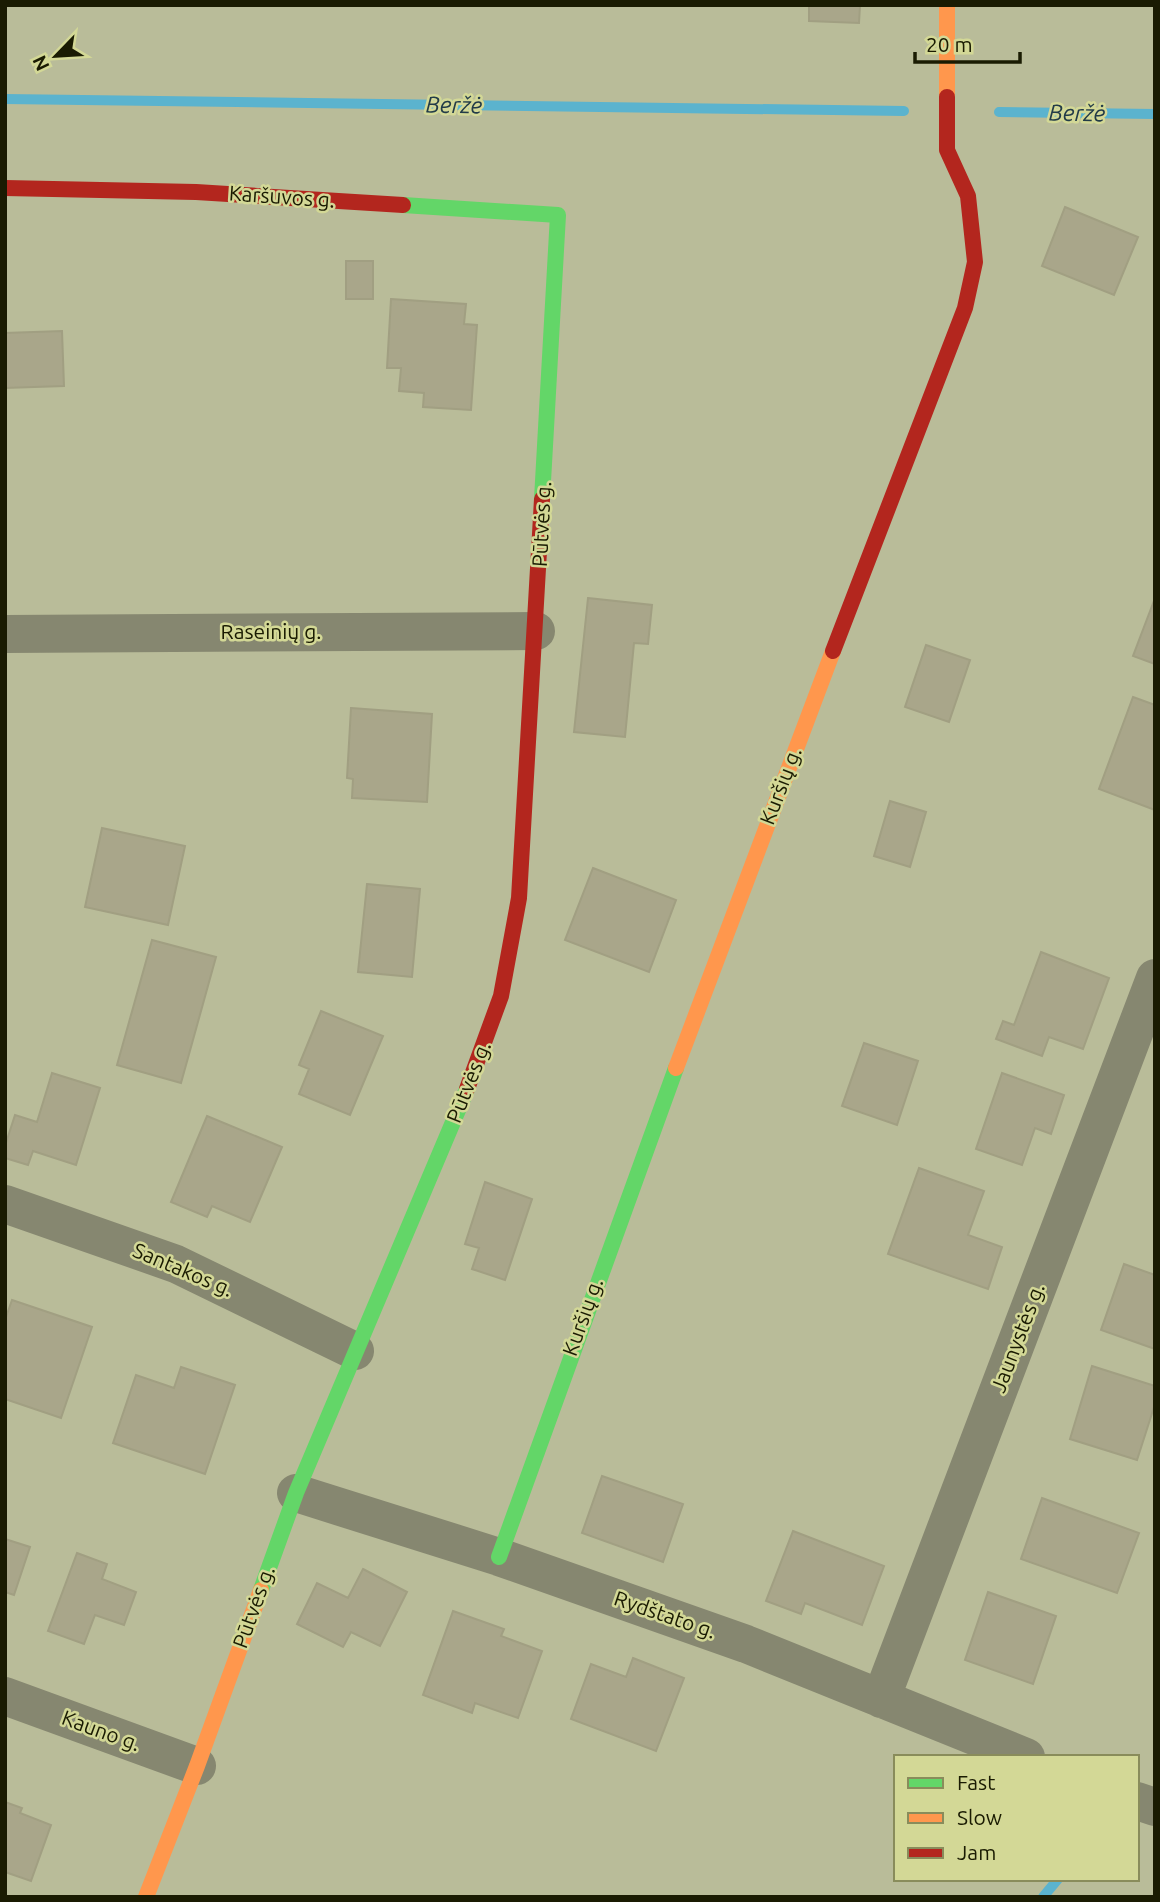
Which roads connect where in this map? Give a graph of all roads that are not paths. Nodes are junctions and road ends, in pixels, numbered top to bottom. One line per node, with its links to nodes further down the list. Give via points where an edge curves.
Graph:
1 (947, 5): 10 (street, Kuršių g., via 947,150 968,196 975,262 965,308 723,940)
2 (5, 188): 3 (street, Karšuvos g., via 196,192)
3 (558, 215): 4 (street, Pūtvės g.)
4 (536, 631): 5 (street, Raseinių g.); 8 (street, Pūtvės g., via 519,898 501,996 476,1069)
5 (5, 634)
6 (1155, 978): 12 (street, Jaunystės g.)
7 (5, 1204): 8 (street, Santakos g., via 176,1264)
8 (355, 1351): 9 (street, Pūtvės g.)
9 (296, 1493): 10 (street, Rydštato g.); 14 (street, Pūtvės g.)
10 (499, 1557): 12 (street, Rydštato g., via 746,1644)
11 (5, 1696): 14 (street, Kauno g.)
12 (881, 1699): 13 (street, Rydštato g.)
13 (1022, 1755)
14 (197, 1766): 15 (street, Pūtvės g.)
15 (146, 1897)

